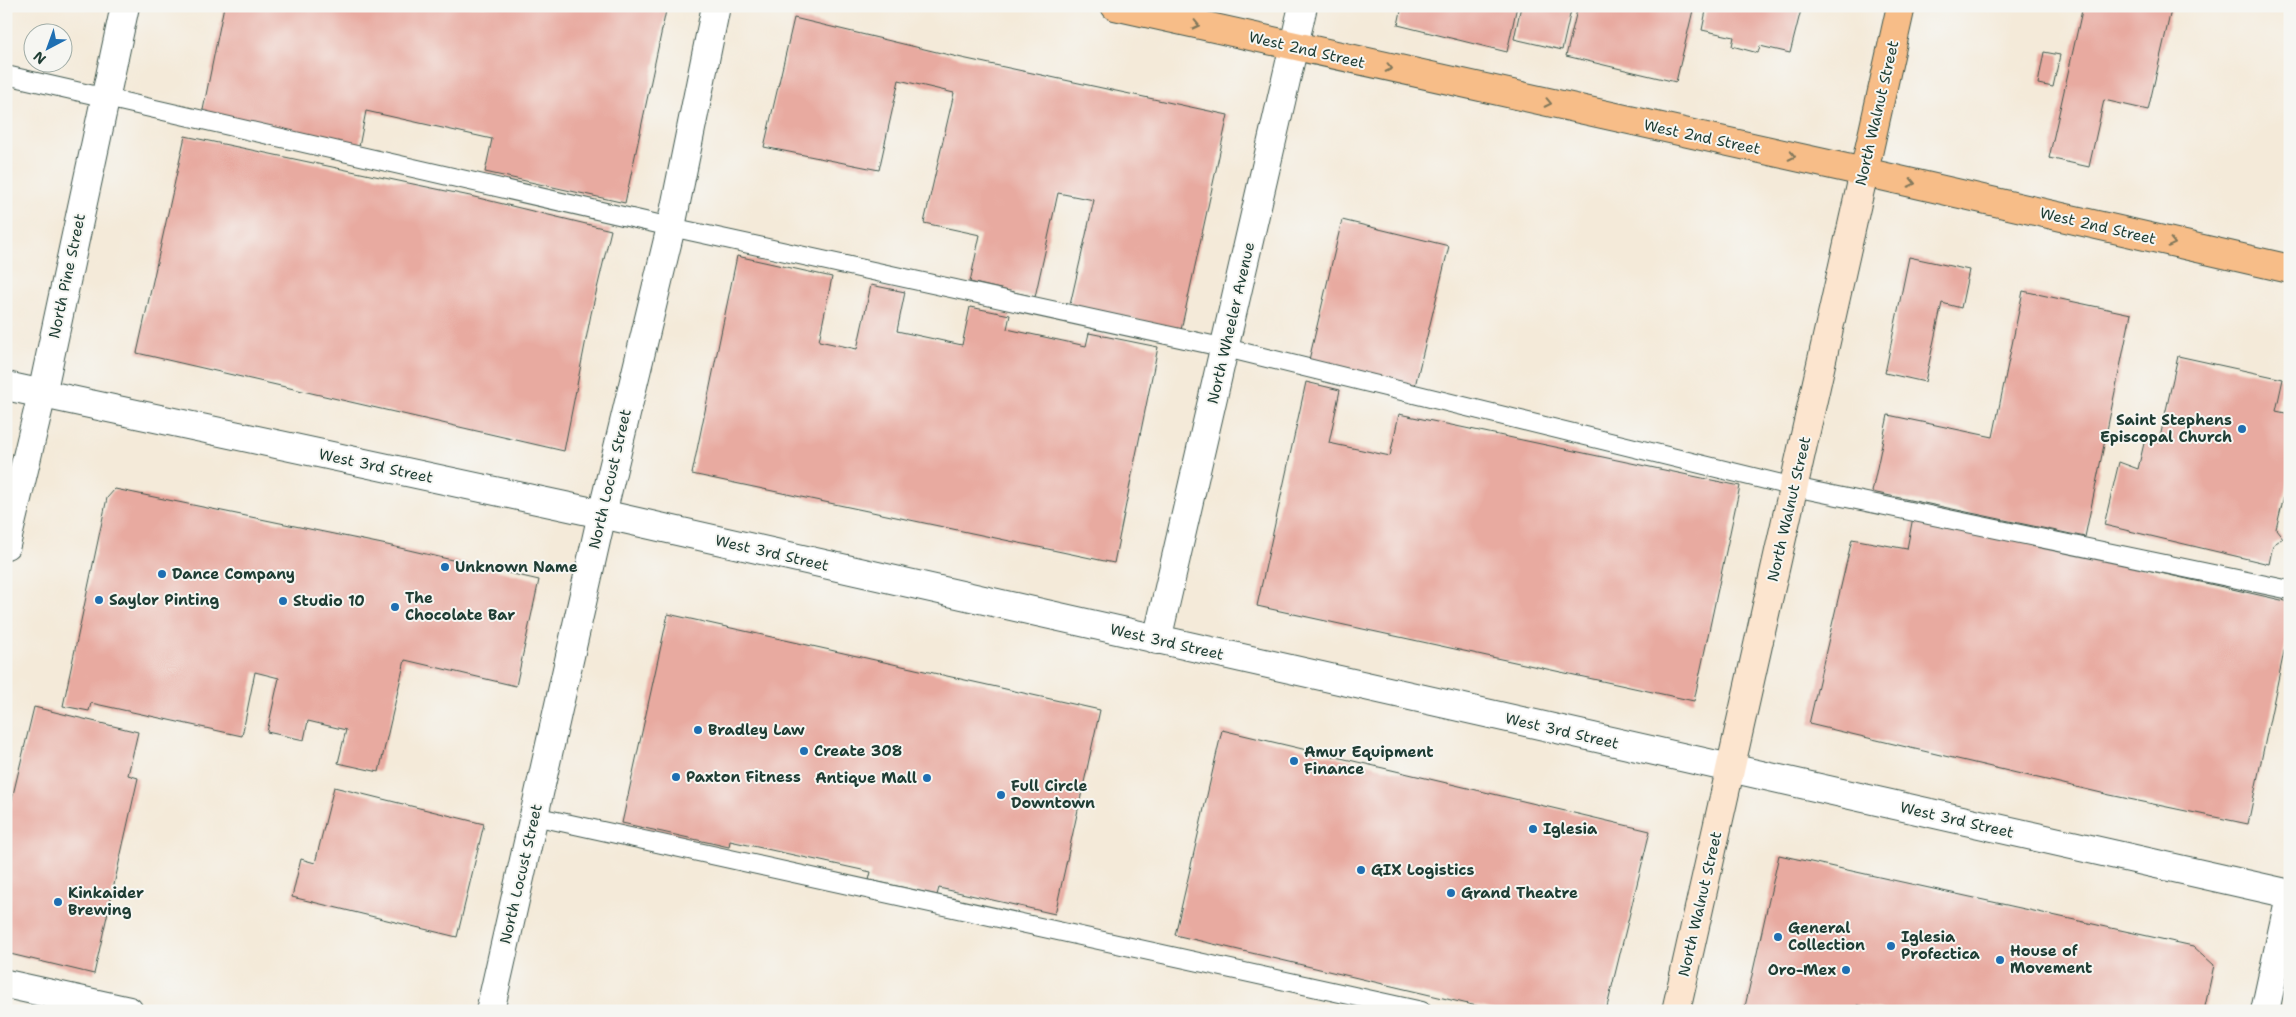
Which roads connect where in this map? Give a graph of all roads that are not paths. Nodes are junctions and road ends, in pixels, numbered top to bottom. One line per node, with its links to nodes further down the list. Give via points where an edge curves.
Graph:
1 (125, 6): 8 (street, North Pine Street)
2 (716, 6): 10 (street, North Locust Street)
3 (1115, 6): 6 (main road, West 2nd Street, one-way to 6)
4 (1303, 6): 6 (street, North Wheeler Avenue)
5 (1901, 6): 9 (main road, North Walnut Street)
6 (1294, 47): 9 (main road, West 2nd Street, one-way to 9); 12 (street, North Wheeler Avenue)
7 (6, 74): 8 (lane)
8 (105, 97): 10 (lane); 14 (street, North Pine Street)
9 (1864, 172): 11 (main road, West 2nd Street, one-way to 11); 15 (main road, North Walnut Street)
10 (671, 226): 12 (lane); 16 (street, North Locust Street)
11 (2290, 270)
12 (1226, 348): 15 (lane); 19 (street, North Wheeler Avenue)
13 (6, 386): 14 (street, West 3rd Street)
14 (42, 394): 16 (street, West 3rd Street); 17 (street, North Pine Street)
15 (1794, 487): 18 (lane); 20 (main road, North Walnut Street)
16 (602, 514): 19 (street, West 3rd Street); 21 (street, North Locust Street)
17 (6, 545)
18 (2290, 590)
19 (1157, 640): 20 (street, West 3rd Street)
20 (1730, 769): 22 (street, West 3rd Street); 27 (main road, North Walnut Street)
21 (534, 816): 25 (street, North Locust Street); 26 (lane)
22 (2290, 895): 28 (street)
23 (6, 984): 24 (street)
24 (129, 1011)
25 (490, 1011)
26 (1422, 1011)
27 (1676, 1011)
28 (2265, 1011)

